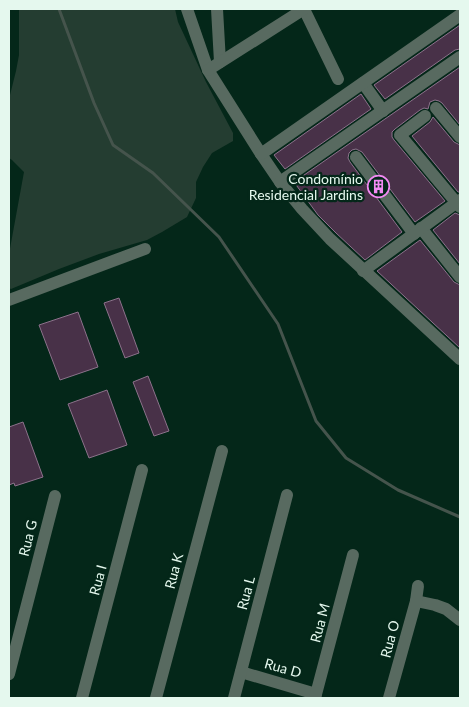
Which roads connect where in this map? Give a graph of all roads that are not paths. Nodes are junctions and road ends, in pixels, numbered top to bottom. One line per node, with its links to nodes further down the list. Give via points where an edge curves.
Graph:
1 (187, 9): 7 (street)
2 (217, 9): 6 (street)
3 (304, 9): 6 (street); 8 (street)
4 (460, 15): 9 (street)
5 (460, 57): 11 (street)
6 (220, 62): 7 (street)
7 (208, 70): 14 (street)
8 (338, 79)
9 (363, 83): 11 (street); 14 (street)
10 (436, 108): 13 (street)
11 (383, 111): 16 (street)
12 (425, 116): 17 (street, via 400,135)
13 (460, 137)
14 (261, 154): 16 (street)
15 (356, 157): 18 (street)
16 (280, 182): 20 (street, via 324,233)
17 (459, 203): 18 (street)
18 (417, 231): 20 (street); 21 (street)
19 (145, 249): 22 (street)
20 (363, 270): 23 (street)
21 (460, 277)
22 (9, 300)
23 (460, 359)
24 (222, 451): 36 (street, Rua K)
25 (142, 470): 35 (street, Rua I)
26 (287, 495): 32 (street, Rua L)
27 (55, 496): 33 (street, Rua G)
28 (353, 555): 34 (street, Rua M)
29 (418, 586): 30 (street, Rua O)
30 (416, 601): 31 (street, via 446,609); 38 (street, Rua O)
31 (460, 620)
32 (241, 672): 34 (street, Rua D); 37 (street, Rua L)
33 (9, 674)
34 (316, 696)
35 (82, 698)
36 (156, 698)
37 (234, 698)
38 (390, 698)

